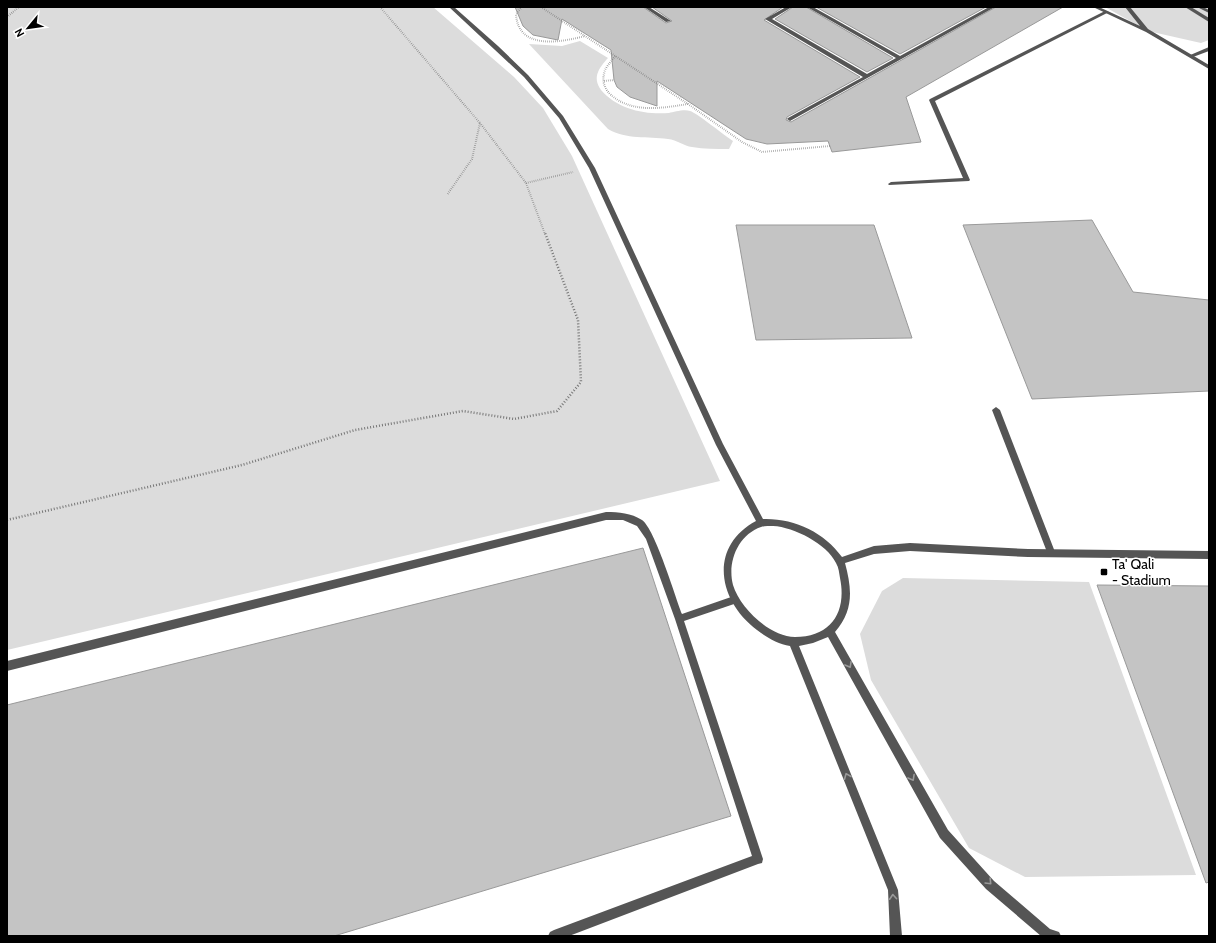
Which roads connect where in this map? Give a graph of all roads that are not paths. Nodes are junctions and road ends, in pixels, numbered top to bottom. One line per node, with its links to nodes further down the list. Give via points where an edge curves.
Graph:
1 (451, 7): 24 (street, via 526,76 561,117 592,168 720,445)
2 (646, 7): 14 (street)
3 (790, 7): 10 (street)
4 (809, 7): 18 (street)
5 (993, 7): 18 (street)
6 (1095, 7): 11 (street)
7 (1127, 7): 15 (street)
8 (1187, 7): 13 (street)
9 (1199, 7): 12 (street)
10 (781, 8): 20 (street, via 768,19)
11 (1107, 12): 15 (street); 22 (street, via 932,100 967,180)
12 (1209, 12)
13 (1209, 20)
14 (668, 21)
15 (1148, 31): 17 (street)
16 (1209, 49): 17 (street)
17 (1191, 56): 19 (street)
18 (900, 58): 20 (street)
19 (1209, 67)
20 (866, 76): 21 (street)
21 (790, 119)
22 (891, 184)
23 (996, 410): 25 (street)
24 (761, 523): 27 (street, via 780,523 809,533 824,543); 28 (street, via 737,540 728,556 726,575)
25 (1050, 552): 26 (street); 27 (street, via 910,547 874,550)
26 (1209, 555)
27 (840, 561): 30 (street, via 847,588 845,609)
28 (734, 600): 29 (street); 31 (street, via 743,612 762,628 781,640)
29 (679, 619): 32 (street, via 650,537 640,523 624,516 606,516); 34 (street, via 758,859)
30 (830, 631): 31 (street, via 816,639); 33 (street, one-way to 33, via 944,834 990,884)
31 (793, 641): 35 (street, one-way to 31, via 893,890)
32 (7, 666)
33 (1048, 935)
34 (554, 936)
35 (896, 936)

